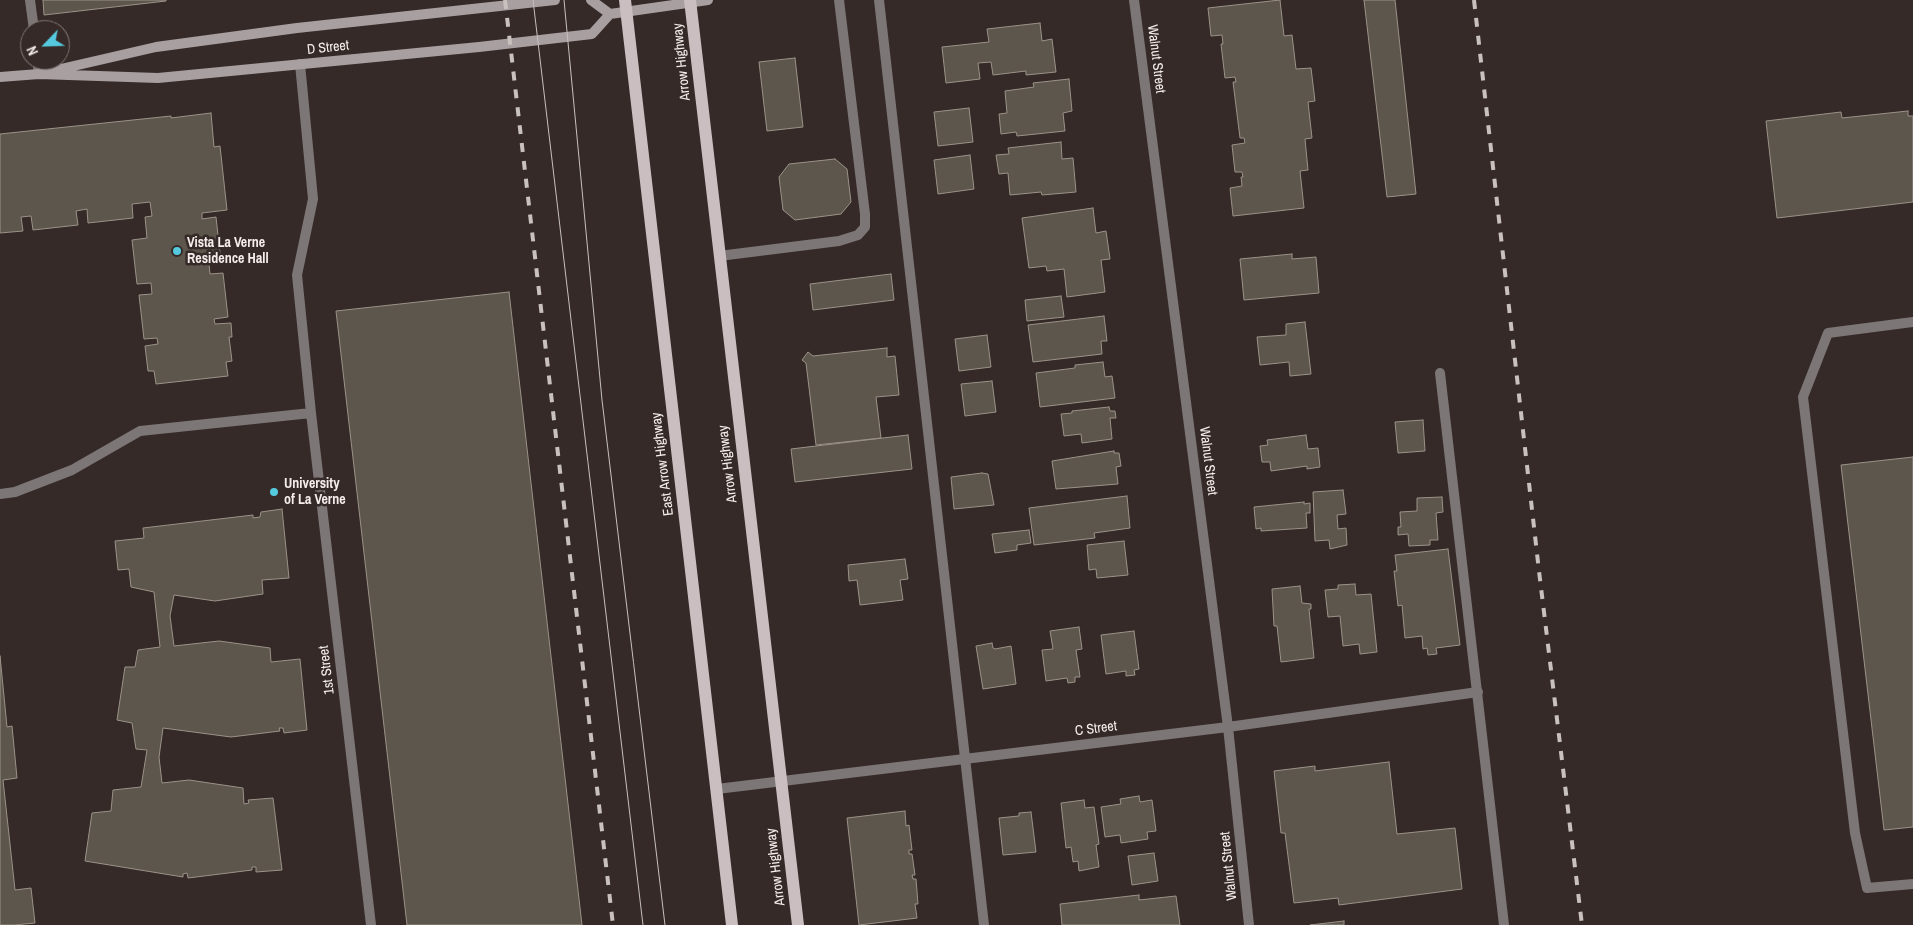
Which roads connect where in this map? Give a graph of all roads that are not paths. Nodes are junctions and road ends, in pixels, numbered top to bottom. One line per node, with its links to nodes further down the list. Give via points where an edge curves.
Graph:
1 (30, 0): 11 (street)
2 (555, 0): 14 (street, D Street, via 156,46)
3 (591, 0): 10 (street)
4 (708, 0): 8 (street)
5 (839, 0): 16 (street, via 865,227 858,235 838,241)
6 (879, 0): 23 (street)
7 (1134, 0): 22 (street, Walnut Street)
8 (690, 2): 9 (street); 16 (main road, Arrow Highway)
9 (625, 6): 10 (street); 25 (main road, East Arrow Highway)
10 (610, 14): 12 (street, D Street, via 592,34)
11 (33, 20)
12 (300, 64): 14 (street, D Street, via 158,78); 19 (street, 1st Street, via 313,199 297,275)
13 (38, 70): 14 (street)
14 (39, 74): 15 (street, D Street)
15 (0, 77)
16 (719, 256): 24 (main road, Arrow Highway)
17 (1913, 322): 26 (street, via 1828,333 1803,397 1855,833 1867,888)
18 (1440, 373): 21 (street)
19 (311, 413): 20 (street, via 140,431 72,470 15,492); 27 (street, 1st Street)
20 (0, 494)
21 (1478, 692): 22 (street, C Street); 32 (street)
22 (1228, 727): 23 (street, C Street); 31 (street, Walnut Street)
23 (966, 759): 24 (street, C Street); 30 (street)
24 (781, 781): 25 (street, C Street); 29 (main road, Arrow Highway)
25 (716, 789): 28 (main road, East Arrow Highway)
26 (1913, 884)
27 (371, 925)
28 (732, 925)
29 (798, 925)
30 (984, 925)
31 (1249, 925)
32 (1504, 925)

